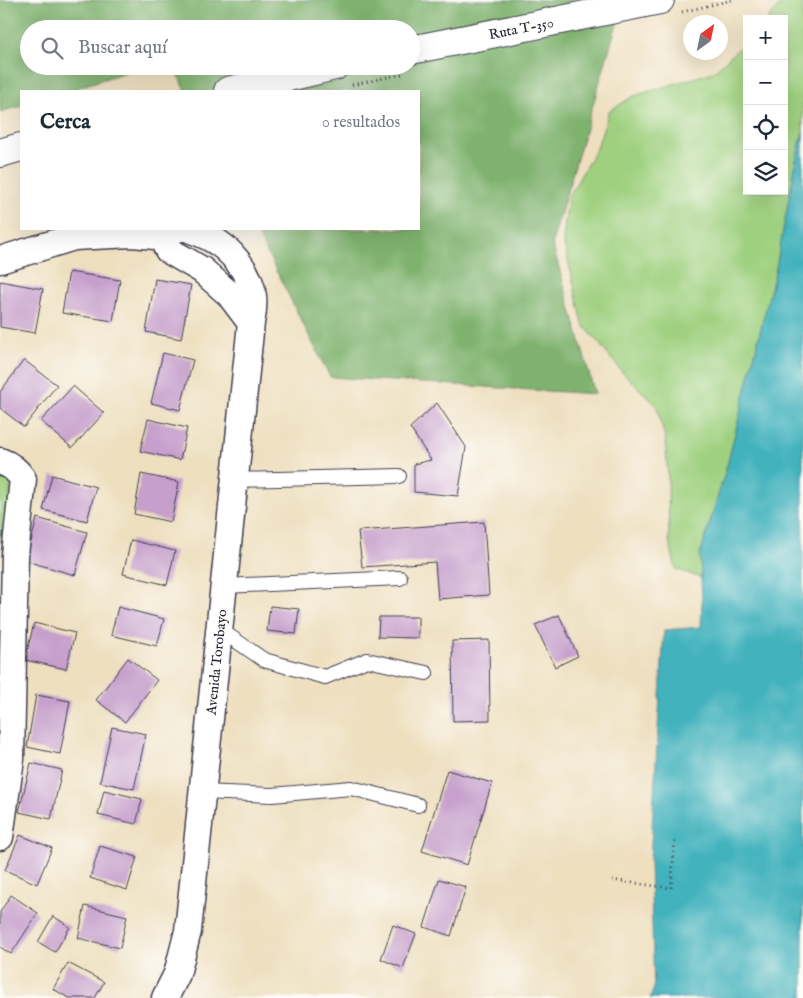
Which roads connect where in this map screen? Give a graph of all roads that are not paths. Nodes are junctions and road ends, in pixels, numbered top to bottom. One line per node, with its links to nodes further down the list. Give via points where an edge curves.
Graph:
1 (669, 7): 2 (main road, Ruta T-350)
2 (420, 48)
3 (296, 75): 4 (main road)
4 (232, 90)
5 (20, 146): 6 (main road)
6 (0, 153)
7 (177, 232): 8 (street, via 74,237); 11 (street, Avenida Torobayo, via 165,244 168,250 202,270 229,294 251,323)
8 (0, 260)
9 (0, 461): 12 (street, via 13,467 23,479)
10 (399, 476): 11 (lane)
11 (235, 480): 14 (street, Avenida Torobayo)
12 (8, 554): 17 (street)
13 (400, 578): 14 (lane)
14 (224, 586): 15 (street, Avenida Torobayo)
15 (219, 629): 16 (lane, via 264,660 325,677 367,660); 18 (street, Avenida Torobayo)
16 (426, 673)
17 (6, 755): 20 (street)
18 (202, 792): 19 (lane, via 272,795 351,788); 21 (street, Avenida Torobayo, via 188,931 177,974)
19 (418, 805)
20 (0, 837)
21 (165, 998)

